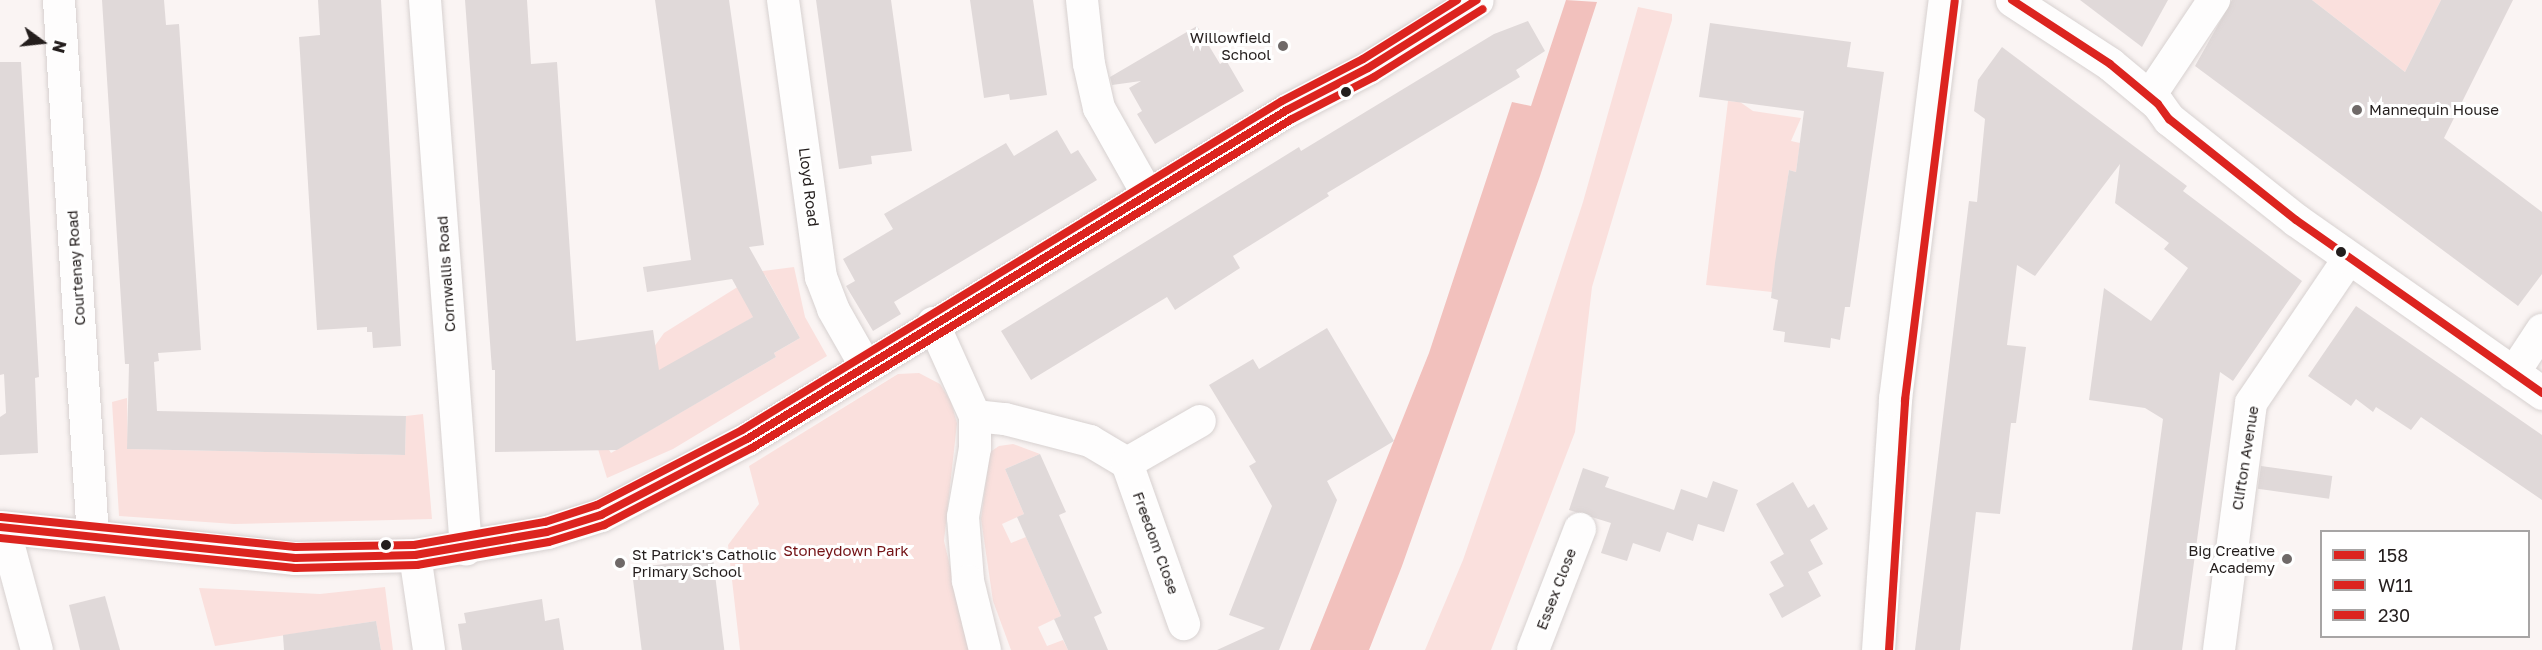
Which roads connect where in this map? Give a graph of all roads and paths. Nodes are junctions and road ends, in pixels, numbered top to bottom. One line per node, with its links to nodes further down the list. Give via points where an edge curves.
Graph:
1 (59, 0): 22 (street, Courtenay Road)
2 (425, 0): 23 (street, Cornwallis Road)
3 (783, 0): 14 (street, Lloyd Road, via 821,277 833,309)
4 (1082, 0): 10 (street, via 1089,64 1100,108)
5 (1477, 0): 10 (main road)
6 (1945, 0): 30 (main road, via 1895,399)
7 (2012, 0): 9 (main road, via 2101,56)
8 (2214, 0): 9 (street)
9 (2149, 97): 11 (main road, via 2169,119)
10 (1148, 195): 12 (main road)
11 (2349, 258): 15 (main road); 31 (street, Clifton Avenue, via 2251,403)
12 (933, 323): 14 (main road); 17 (street)
13 (2542, 330): 15 (street)
14 (865, 365): 23 (main road, via 711,460 601,515 547,532)
15 (2513, 374): 16 (main road)
16 (2542, 393)
17 (975, 416): 19 (street, via 1005,419 1090,441); 28 (street, via 975,448 963,517 968,581)
18 (1200, 421): 19 (street)
19 (1127, 463): 25 (street, Freedom Close)
20 (2, 527): 22 (main road); 26 (street)
21 (1580, 529): 29 (street, Essex Close)
22 (93, 537): 24 (main road, via 295,558)
23 (466, 549): 24 (main road)
24 (415, 555): 27 (street)
25 (1184, 624)
26 (37, 650)
27 (429, 650)
28 (985, 650)
29 (1533, 650)
30 (1878, 650)
31 (2219, 650)

